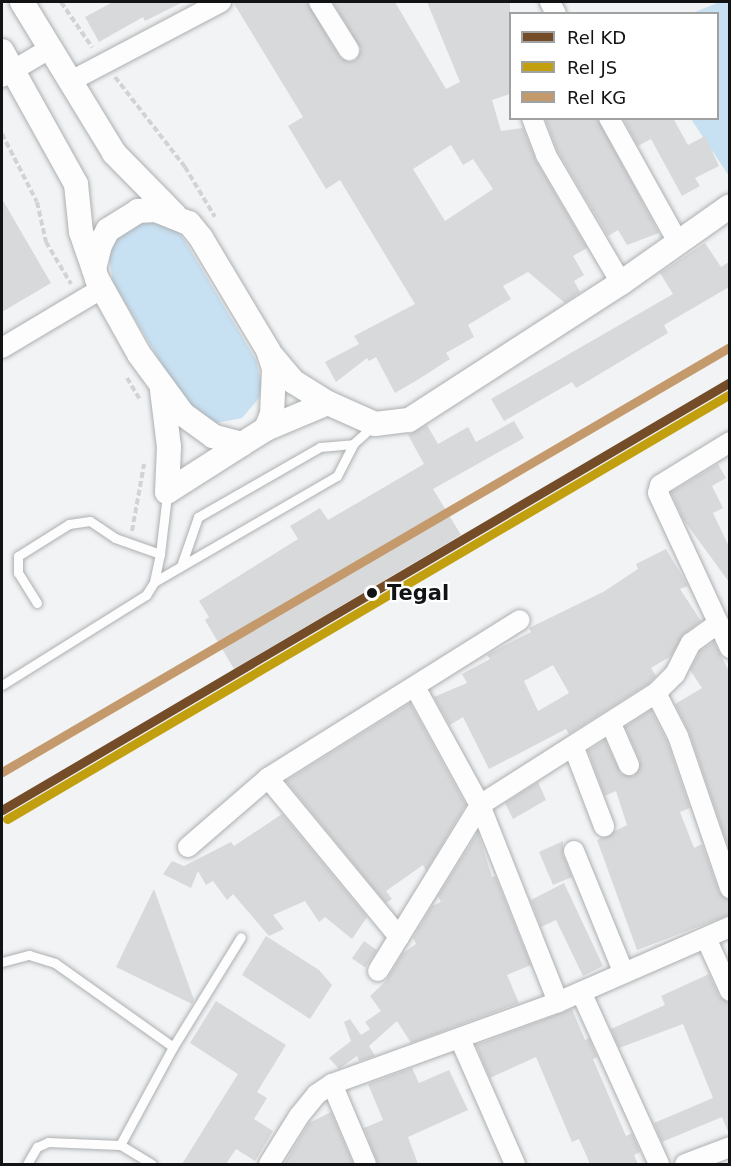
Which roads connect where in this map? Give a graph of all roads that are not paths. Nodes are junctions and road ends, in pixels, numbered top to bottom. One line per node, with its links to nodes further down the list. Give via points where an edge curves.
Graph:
1 (22, 2): 4 (street)
2 (222, 2): 7 (street)
3 (319, 2): 5 (street)
4 (49, 49): 6 (street); 7 (street)
5 (349, 50)
6 (5, 66): 14 (street, via 76,184)
7 (69, 82): 11 (street, via 114,153)
8 (533, 120): 13 (street, via 546,155)
9 (610, 120): 12 (street)
10 (729, 206): 12 (street)
11 (174, 214): 14 (street, via 156,210 122,218 100,245); 16 (street, via 201,238)
12 (677, 240): 13 (street)
13 (621, 283): 19 (street, via 409,420)
14 (92, 286): 15 (street); 17 (street)
15 (2, 348)
16 (268, 350): 18 (street, via 294,382); 20 (street, via 275,385)
17 (162, 390): 22 (street, via 200,428 226,442); 24 (street, via 169,447)
18 (328, 403): 19 (street); 20 (street)
19 (375, 424): 23 (lane)
20 (266, 429): 22 (street)
21 (729, 442): 30 (street, via 660,485 658,493)
22 (242, 444): 24 (street)
23 (353, 444): 26 (lane, via 337,476); 26 (lane, via 320,447 198,517)
24 (167, 492): 25 (lane)
25 (160, 554): 27 (lane); 28 (lane, via 90,521 69,524 18,556 18,573)
26 (181, 566): 27 (lane)
27 (154, 582): 32 (lane, via 133,604)
28 (37, 603)
29 (520, 620): 33 (street)
30 (719, 623): 31 (street); 34 (street, via 691,643 675,674)
31 (729, 648)
32 (2, 685)
33 (415, 687): 38 (street); 39 (street)
34 (656, 693): 35 (street); 43 (street, via 678,736)
35 (611, 724): 36 (street); 37 (street)
36 (574, 748): 39 (street); 40 (street)
37 (629, 765)
38 (268, 778): 41 (street); 46 (street)
39 (480, 805): 46 (street); 53 (street)
40 (604, 826)
41 (188, 847)
42 (574, 851): 50 (street)
43 (729, 888)
44 (729, 927): 47 (street)
45 (242, 937): 55 (lane)
46 (399, 937): 49 (street)
47 (706, 938): 50 (street); 51 (street)
48 (2, 962): 55 (lane, via 28,955 55,963)
49 (378, 971)
50 (623, 971): 52 (street)
51 (729, 991)
52 (581, 992): 53 (street); 64 (street)
53 (558, 1002): 54 (street)
54 (460, 1039): 56 (street); 63 (street)
55 (173, 1047): 57 (lane)
56 (332, 1083): 61 (street, via 311,1101); 62 (street)
57 (120, 1145): 59 (lane, via 48,1142 37,1147); 60 (lane)
58 (729, 1147): 65 (street)
59 (27, 1164)
60 (152, 1164)
61 (269, 1164)
62 (366, 1164)
63 (515, 1164)
64 (659, 1164)
65 (685, 1164)

